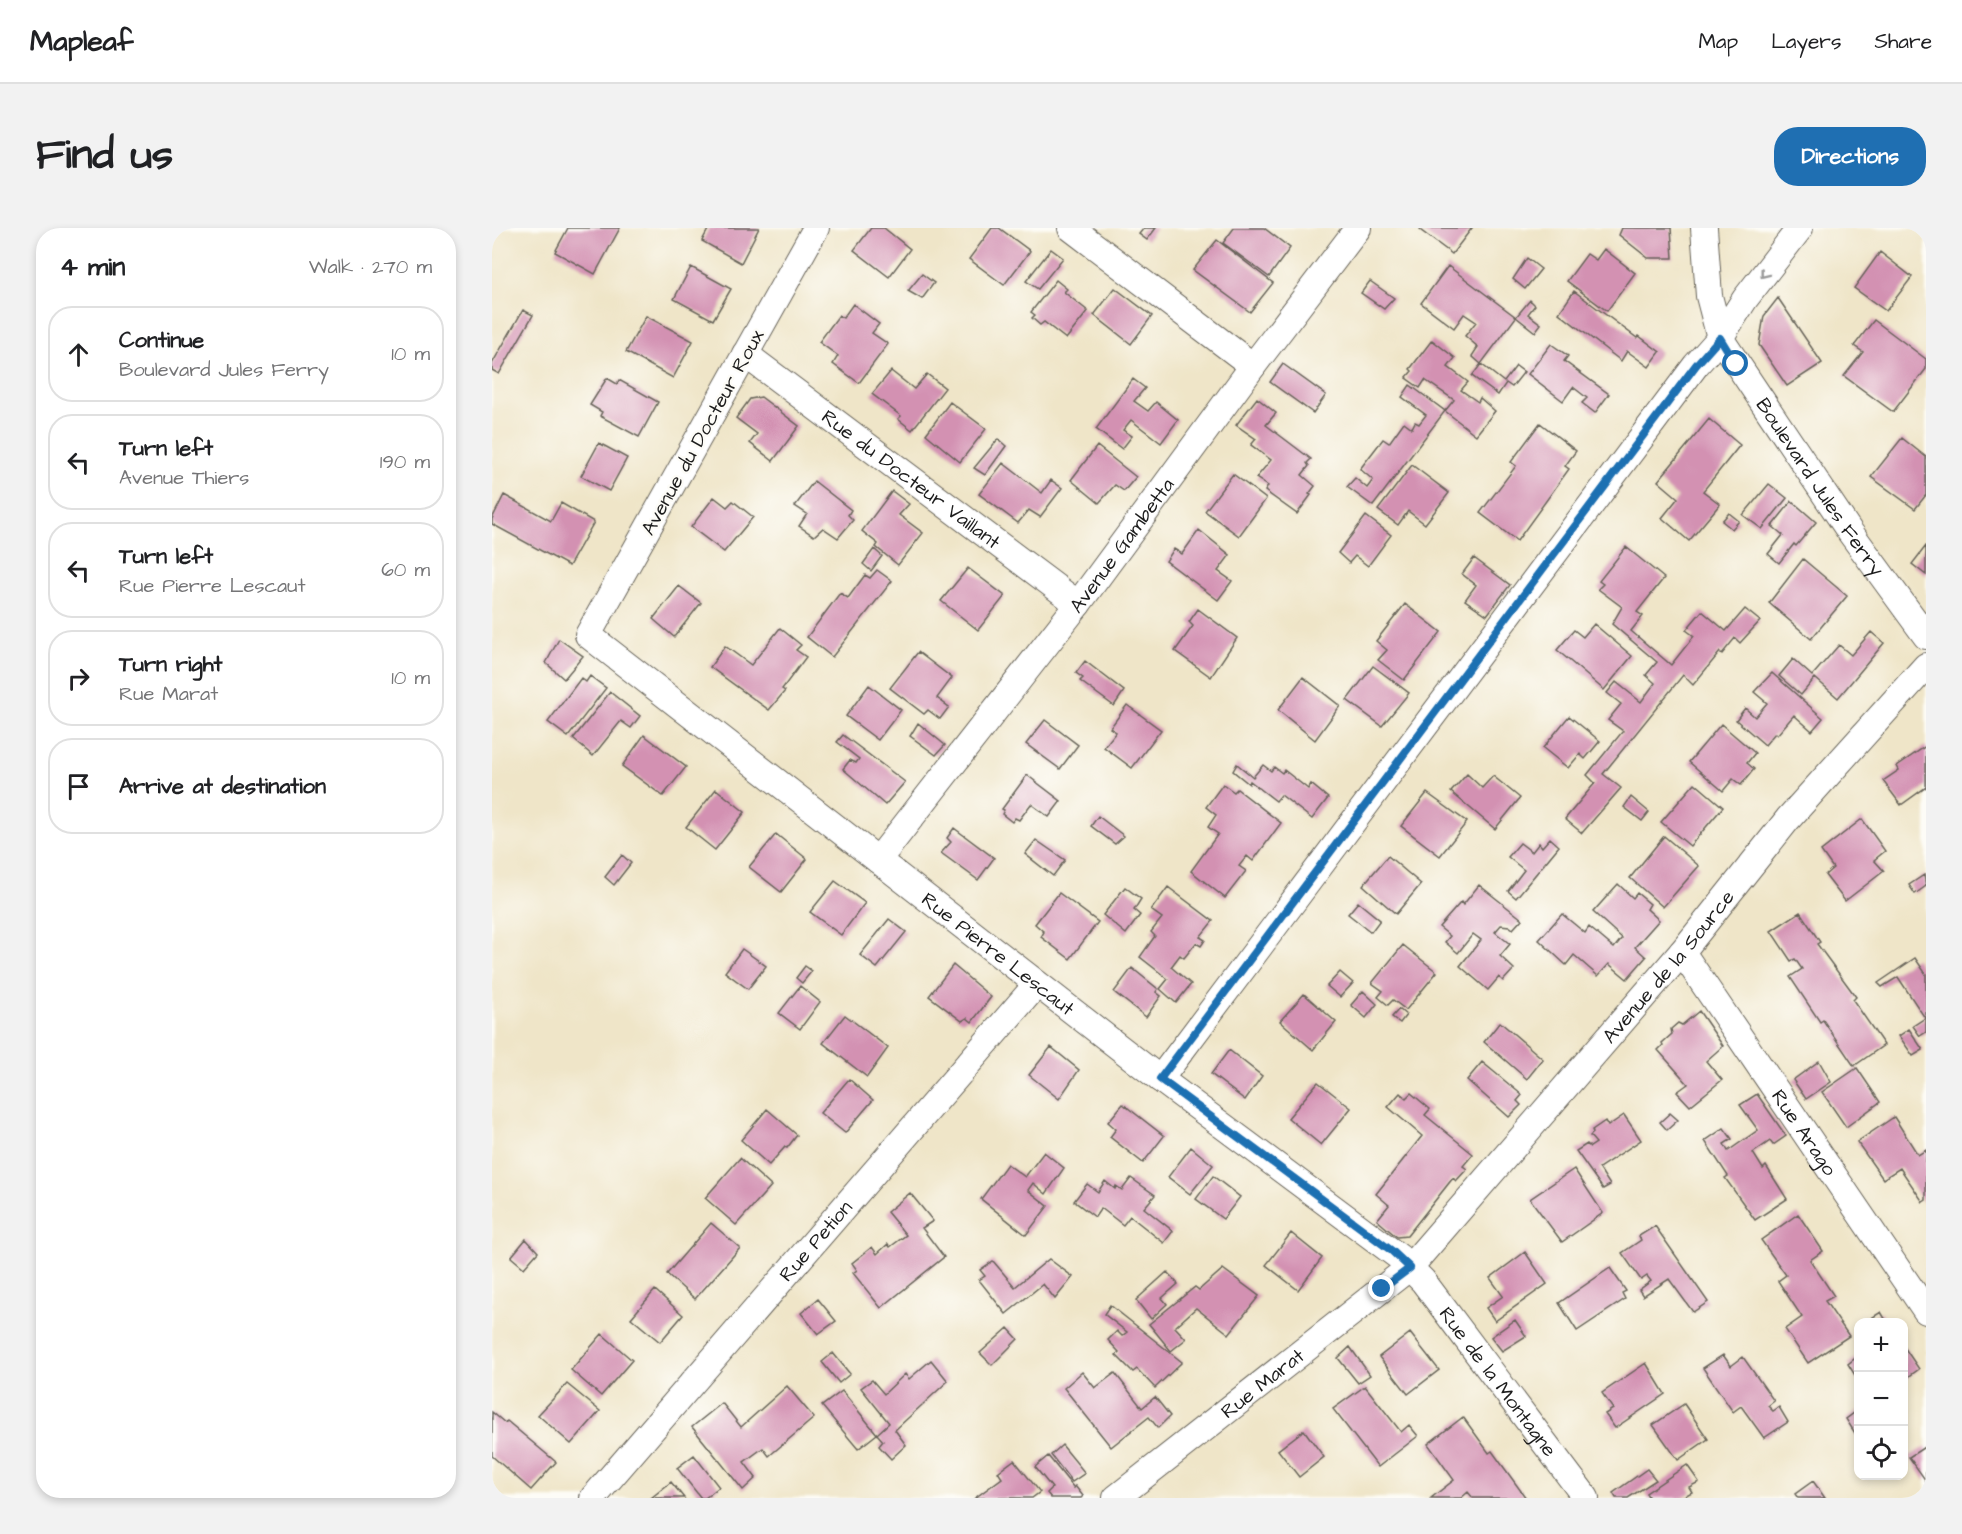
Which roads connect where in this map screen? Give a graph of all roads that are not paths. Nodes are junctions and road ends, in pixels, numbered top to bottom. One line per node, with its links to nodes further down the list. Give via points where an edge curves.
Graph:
1 (816, 228): 7 (street, Avenue du Docteur Roux)
2 (1071, 228): 8 (street)
3 (1358, 228): 8 (street, Avenue Gambetta)
4 (1704, 228): 6 (street, Boulevard Jules Ferry, via 1709,296)
5 (1800, 228): 6 (street, one-way to 6)
6 (1720, 338): 11 (street, Boulevard Jules Ferry, via 1850,532); 16 (street)
7 (745, 354): 9 (street, Rue du Docteur Vaillant); 10 (street, Avenue du Docteur Roux)
8 (1253, 366): 9 (street, Avenue Gambetta)
9 (1078, 604): 13 (street, Avenue Gambetta)
10 (588, 635): 13 (street, Rue Pierre Lescaut)
11 (1926, 636)
12 (1926, 666): 14 (street, Avenue de la Source, via 1788,819)
13 (878, 860): 15 (street, Rue Pierre Lescaut)
14 (1682, 952): 17 (street, Avenue de la Source); 18 (street, Rue Arago)
15 (1037, 984): 16 (street, Rue Pierre Lescaut); 19 (street, Rue Petion)
16 (1160, 1079): 17 (street, Rue Pierre Lescaut)
17 (1410, 1268): 20 (street, Rue Marat); 21 (street, Rue de la Montagne)
18 (1926, 1311)
19 (593, 1498)
20 (1116, 1498)
21 (1586, 1498)

